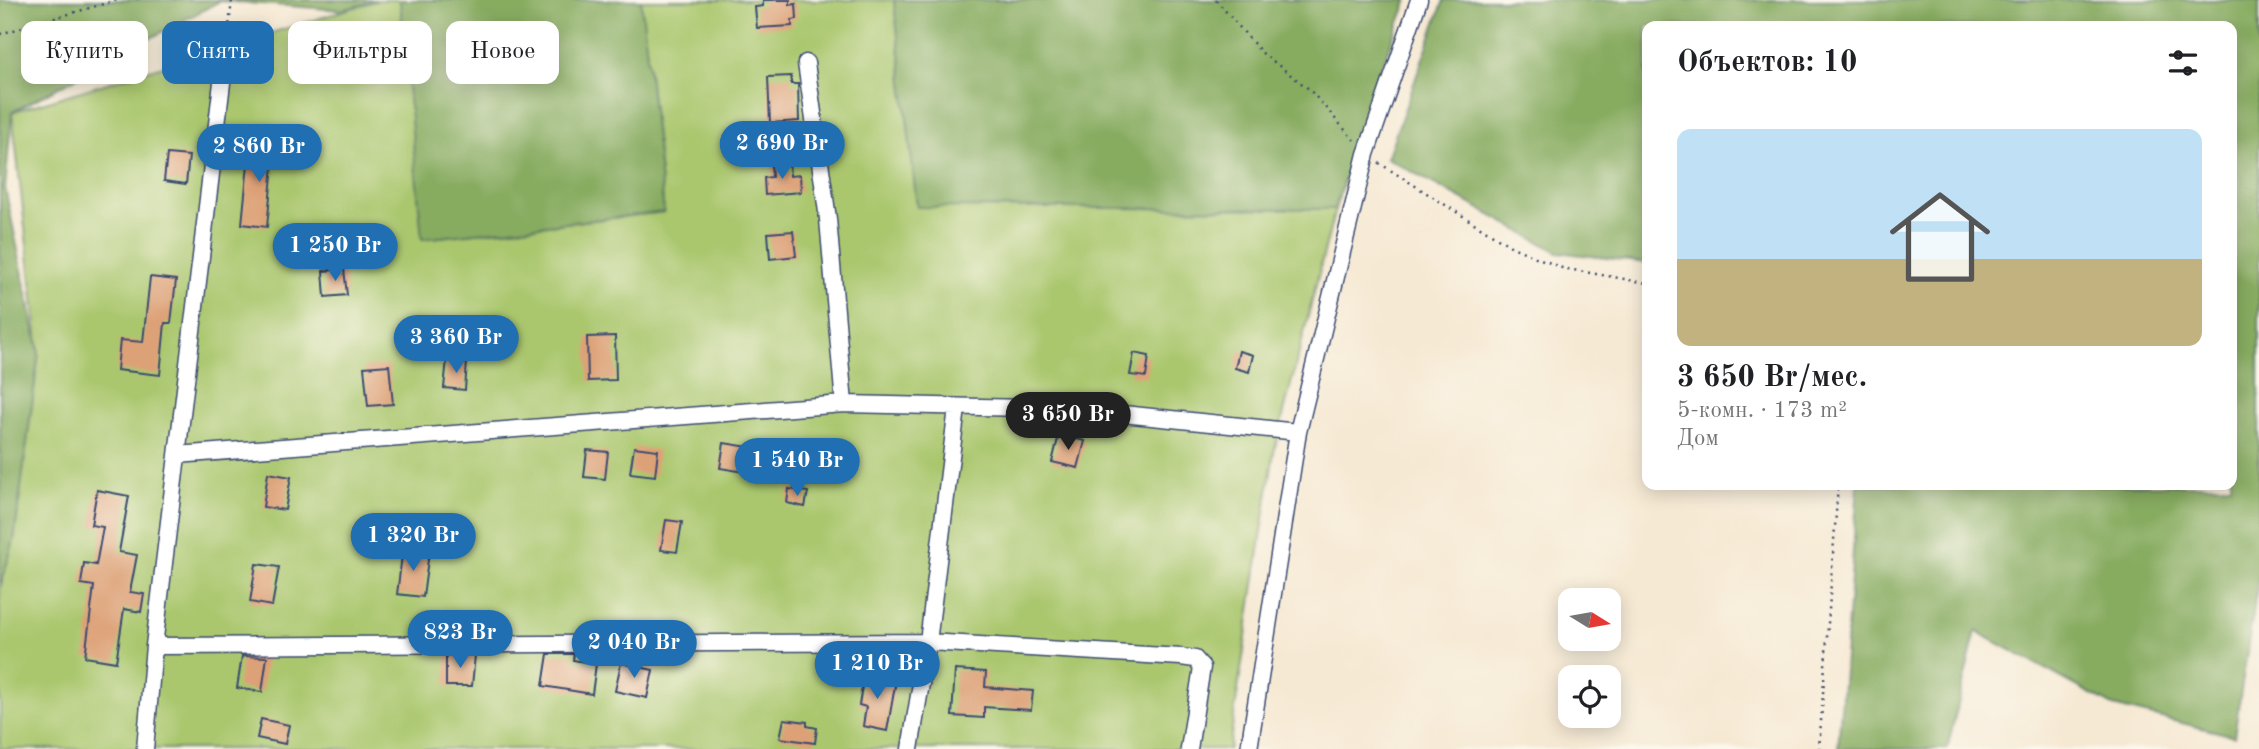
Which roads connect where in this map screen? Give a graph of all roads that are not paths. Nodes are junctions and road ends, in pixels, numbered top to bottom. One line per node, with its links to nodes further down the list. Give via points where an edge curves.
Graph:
1 (1419, 0): 6 (street, via 1366,155)
2 (806, 63): 4 (street, via 828,219)
3 (222, 84): 7 (street)
4 (844, 404): 5 (street); 7 (street)
5 (957, 408): 6 (street, via 1074,409); 8 (street)
6 (1298, 432): 13 (street)
7 (177, 455): 9 (street)
8 (928, 642): 9 (street); 11 (street); 12 (street, via 1195,659 1202,667)
9 (154, 646): 10 (street)
10 (145, 749)
11 (909, 749)
12 (1189, 749)
13 (1249, 749)

